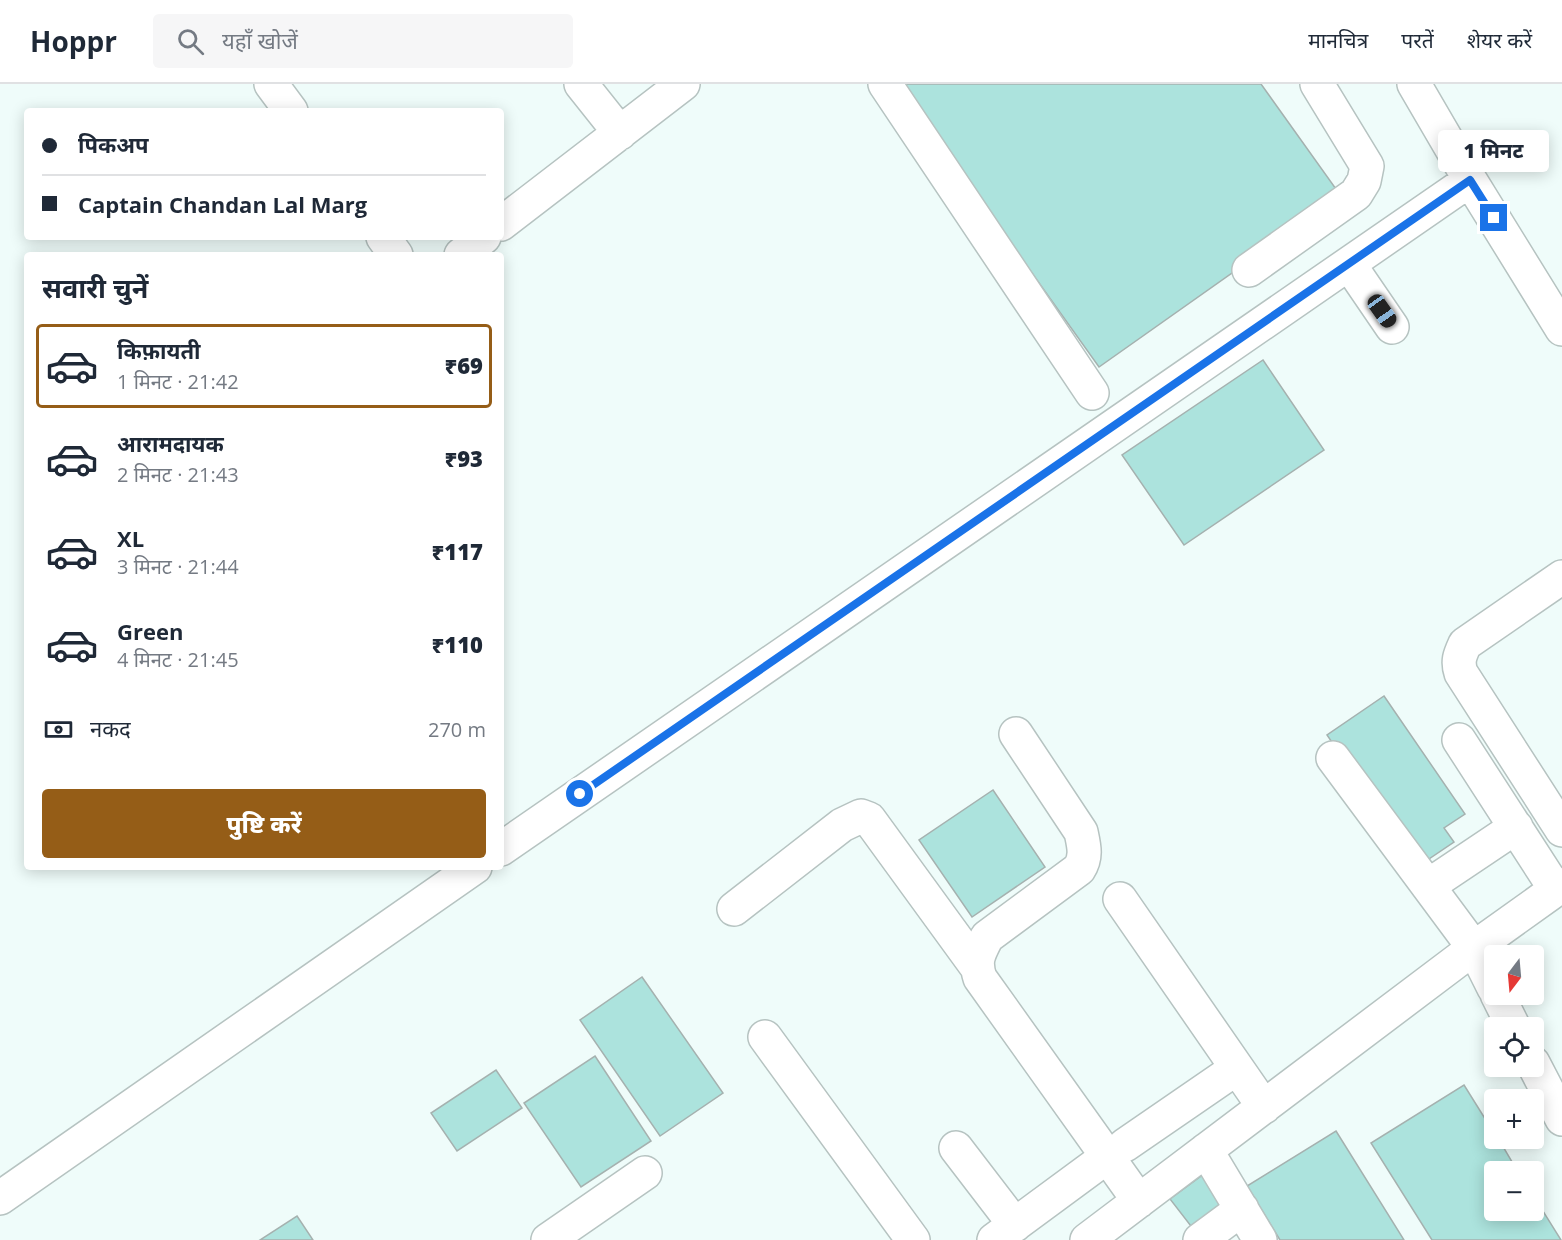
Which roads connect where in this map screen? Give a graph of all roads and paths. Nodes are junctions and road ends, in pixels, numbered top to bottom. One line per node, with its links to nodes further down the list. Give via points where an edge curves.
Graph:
1 (271, 84): 7 (street)
2 (581, 84): 8 (street)
3 (683, 84): 8 (street)
4 (885, 84): 18 (street)
5 (1317, 84): 14 (street, via 1367,166 1364,182 1356,194)
6 (1414, 84): 9 (street)
7 (289, 108)
8 (620, 133): 10 (street)
9 (1470, 180): 13 (street); 15 (street)
10 (504, 222)
11 (480, 240): 12 (street)
12 (464, 252)
13 (1349, 264): 16 (street); 25 (street)
14 (1250, 270)
15 (1551, 284): 17 (street)
16 (1392, 327)
17 (1562, 329)
18 (1092, 393)
19 (1562, 577): 24 (street, via 1465,644 1458,663)
20 (1016, 734): 32 (street, via 1081,832 1084,862 987,937)
21 (1459, 740): 23 (street)
22 (1333, 758): 27 (street)
23 (1516, 827): 27 (street); 28 (street)
24 (1562, 830)
25 (504, 847)
26 (471, 870): 45 (street)
27 (1428, 886): 31 (street)
28 (1559, 887): 31 (street)
29 (1120, 899): 35 (street)
30 (734, 909): 32 (street, via 842,825 861,816 869,819)
31 (1474, 948): 33 (street); 38 (street)
32 (976, 966): 42 (street, via 980,978)
33 (1484, 968)
34 (765, 1037): 49 (street)
35 (1237, 1068): 38 (street); 42 (street)
36 (1540, 1077): 39 (street)
37 (1093, 1098): 42 (street)
38 (1264, 1107): 41 (street)
39 (1562, 1119)
40 (956, 1148): 47 (street)
41 (1206, 1150): 44 (street); 46 (street)
42 (1116, 1151): 44 (street); 47 (street)
43 (645, 1173): 48 (street)
44 (1147, 1195): 50 (street)
45 (0, 1198)
46 (1242, 1209): 51 (street); 52 (street)
47 (1004, 1233)
48 (548, 1240)
49 (913, 1240)
50 (1087, 1240)
51 (1200, 1240)
52 (1260, 1240)

